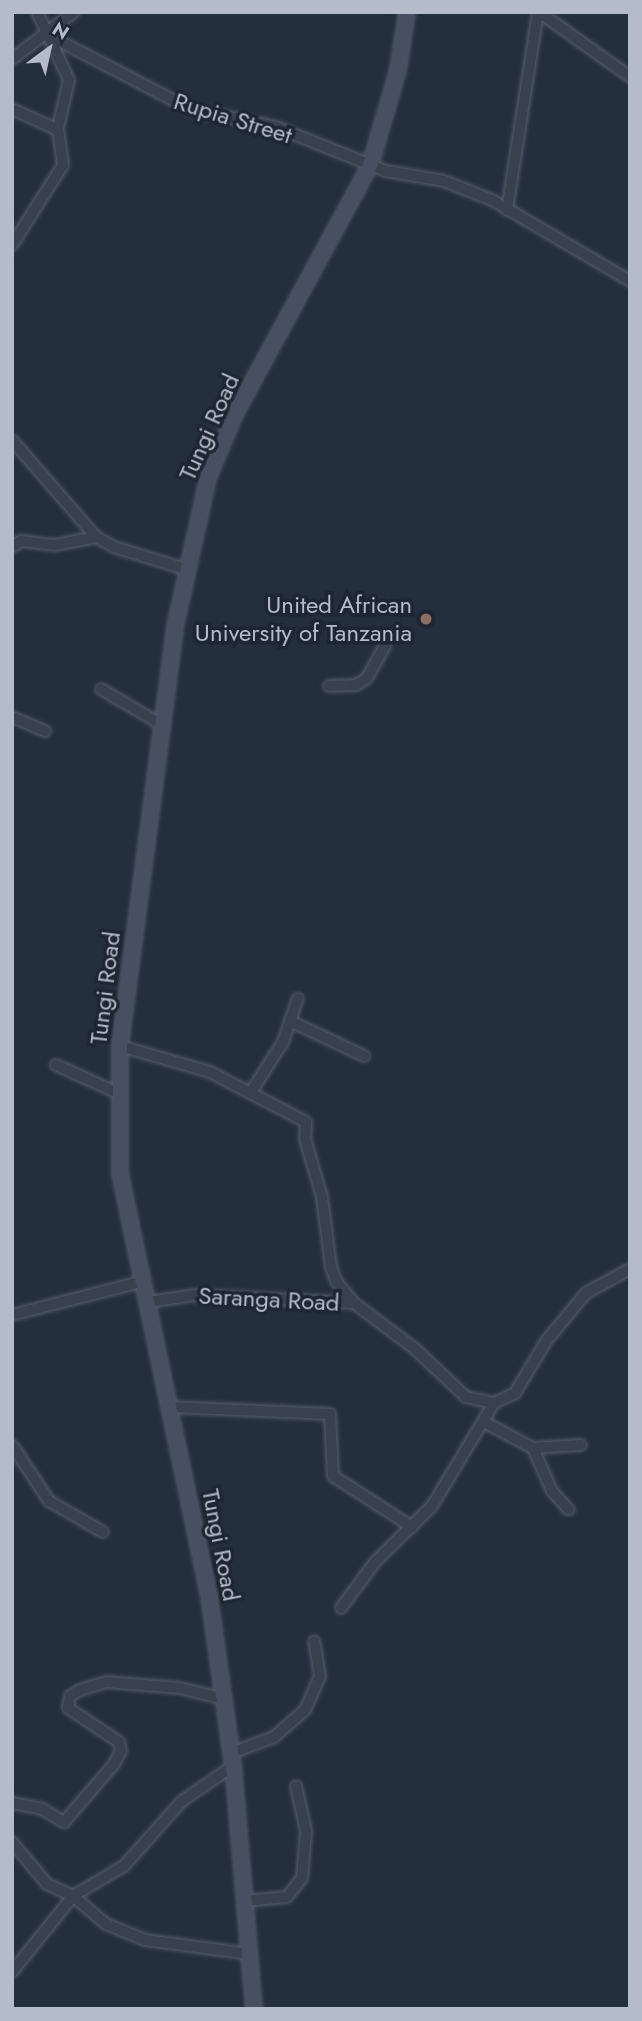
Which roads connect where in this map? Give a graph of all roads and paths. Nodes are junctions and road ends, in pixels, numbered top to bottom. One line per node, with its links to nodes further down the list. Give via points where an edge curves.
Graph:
1 (37, 12): 5 (street)
2 (74, 12): 5 (street)
3 (407, 12): 10 (main road, Tungi Road, via 398,71)
4 (538, 12): 7 (street); 11 (street)
5 (48, 35): 6 (street); 9 (street, via 69,80); 10 (street, Rupia Street, via 190,108 276,127)
6 (12, 59)
7 (630, 76)
8 (12, 109): 9 (street)
9 (58, 130): 12 (street, via 61,172)
10 (370, 166): 11 (street, Rupia Street, via 444,181); 17 (main road, Tungi Road, via 234,416 208,478)
11 (507, 210): 13 (street, Rupia Street)
12 (12, 245)
13 (630, 281)
14 (12, 440): 15 (street)
15 (96, 537): 16 (street, via 55,545 26,540); 17 (street)
16 (12, 547)
17 (185, 569): 22 (main road, Tungi Road)
18 (385, 645): 19 (street, via 367,678 356,685)
19 (329, 686)
20 (102, 690): 22 (street)
21 (12, 717): 23 (street)
22 (162, 725): 26 (main road, Tungi Road)
23 (45, 731)
24 (298, 998): 25 (street)
25 (290, 1021): 27 (street); 29 (street, via 284,1042)
26 (120, 1046): 29 (street, via 209,1072); 30 (main road, Tungi Road)
27 (364, 1056)
28 (56, 1065): 30 (street)
29 (251, 1092): 34 (street, via 306,1122 305,1139 322,1196 331,1267)
30 (118, 1093): 32 (main road, Tungi Road, via 120,1175)
31 (630, 1269): 36 (street, via 586,1293 547,1340 515,1393)
32 (144, 1281): 33 (main road, Tungi Road); 35 (street)
33 (149, 1302): 34 (street, Saranga Road, via 194,1295); 37 (main road, Tungi Road)
34 (354, 1303): 36 (street, Saranga Road, via 414,1348 466,1397)
35 (12, 1315)
36 (494, 1403): 38 (street)
37 (170, 1407): 43 (street, via 330,1414 333,1476); 47 (main road, Tungi Road)
38 (484, 1422): 41 (street); 43 (street, via 432,1506)
39 (12, 1445): 44 (street, via 49,1501)
40 (581, 1445): 41 (street)
41 (533, 1448): 42 (street, via 552,1491)
42 (569, 1510)
43 (412, 1527): 45 (street, via 375,1562)
44 (103, 1532)
45 (341, 1608)
46 (314, 1641): 48 (street, via 320,1677 305,1710 274,1737)
47 (225, 1699): 48 (main road, Tungi Road); 50 (street, via 180,1688 107,1682 80,1690 70,1696 68,1708 119,1742 121,1751 114,1764 64,1822)
48 (232, 1759): 52 (street, via 182,1801 124,1866); 53 (main road, Tungi Road)
49 (296, 1786): 53 (street, via 306,1831 302,1878 287,1897)
50 (12, 1802)
51 (12, 1842): 52 (street, via 43,1881)
52 (73, 1896): 54 (street, via 93,1917 145,1940); 55 (street)
53 (245, 1902): 54 (main road, Tungi Road)
54 (250, 1954): 57 (main road, Tungi Road)
55 (16, 1961): 56 (street)
56 (12, 1972)
57 (254, 2009)

